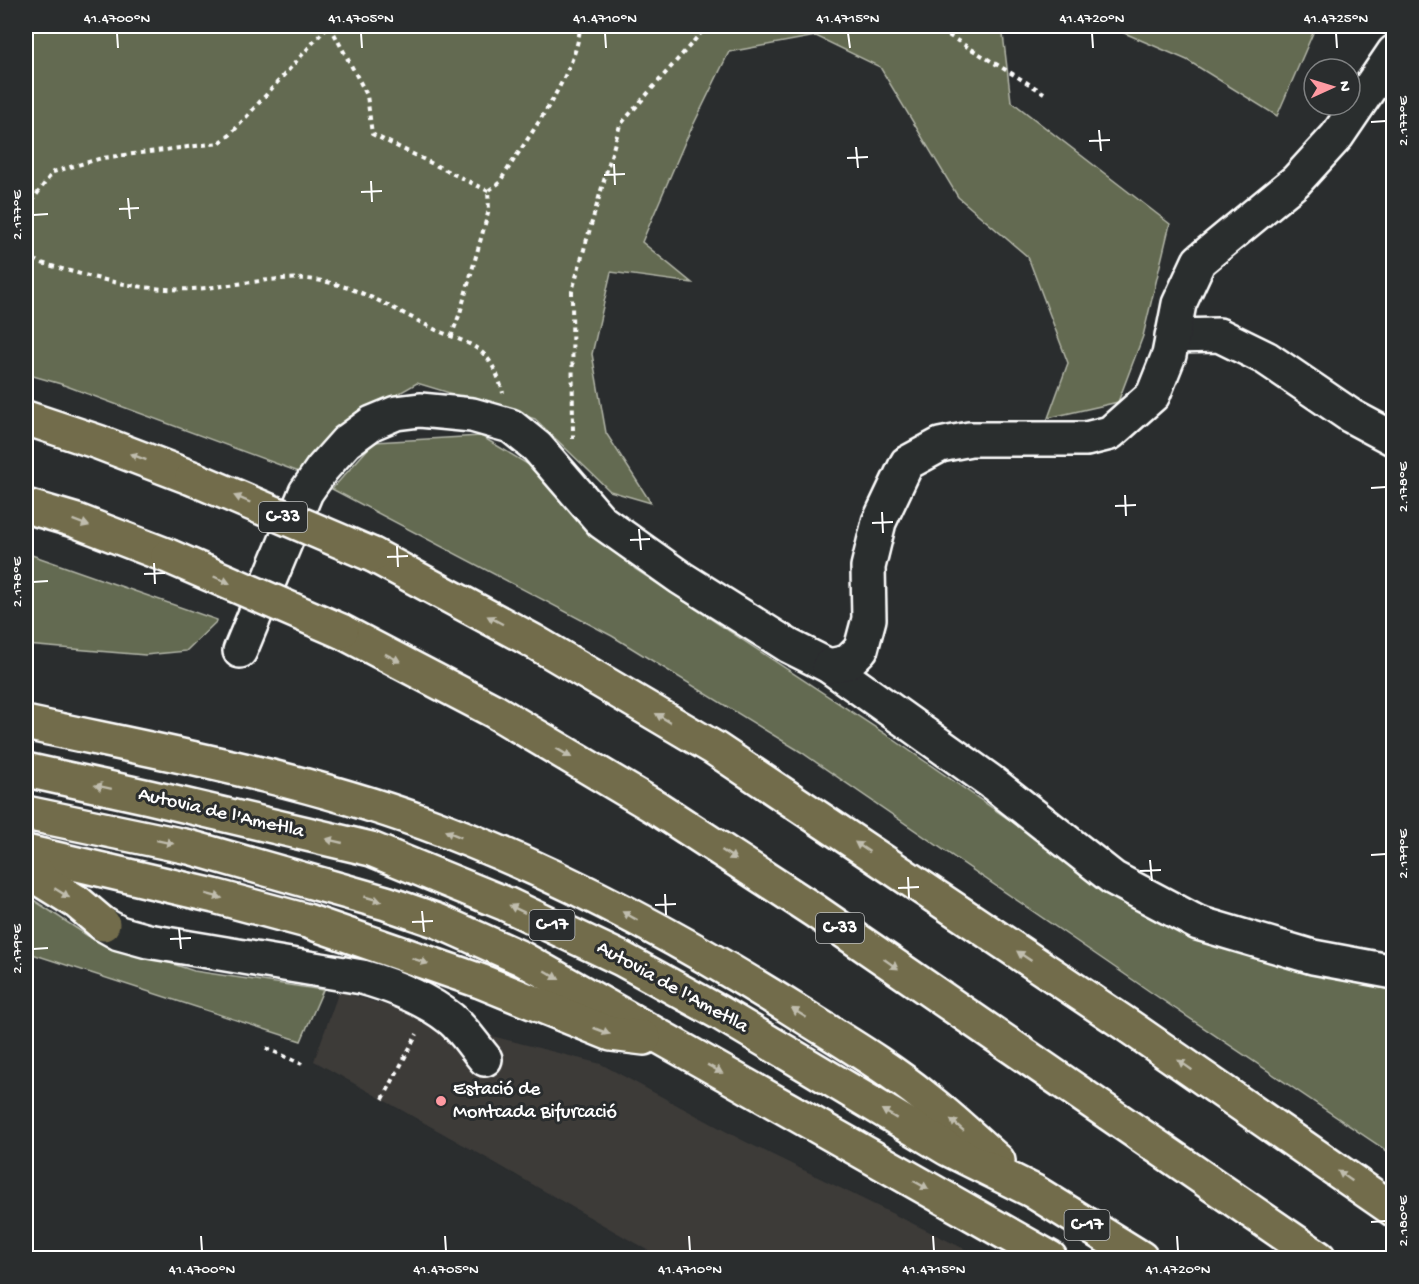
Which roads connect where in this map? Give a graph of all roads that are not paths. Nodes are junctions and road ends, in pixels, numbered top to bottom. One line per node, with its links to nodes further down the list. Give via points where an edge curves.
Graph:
1 (1394, 52): 2 (lane, via 1337,136 1296,182 1199,261 1179,304)
2 (1172, 336): 4 (lane, via 1219,335 1266,358 1351,417); 7 (lane, via 1153,395 1110,433 1086,439 970,440 940,445 907,463 876,533 868,567 869,619 861,649 848,662)
3 (26, 418): 19 (highway, C-33, one-way to 3, bridge, via 714,748 533,641 373,555 192,478)
4 (1394, 439)
5 (26, 506): 22 (highway, C-33, one-way to 22, bridge, via 168,556 341,631 494,711 667,815 815,911)
6 (240, 651): 7 (lane, via 306,492 322,469 346,442 372,423 396,413 420,410 472,415 511,426 537,447 602,522 681,578 789,646)
7 (829, 666): 15 (lane, via 990,781 1113,878 1198,923 1313,957)
8 (26, 723): 18 (highway, one-way to 8, via 879,1063 740,976 542,873 425,823 329,792)
9 (26, 770): 18 (highway, Autovia de l'Ametlla / C-17, one-way to 9, via 948,1149 622,959 506,904 371,849)
10 (26, 813): 16 (highway, Autovia de l'Ametlla / C-17, one-way to 16, via 189,847 438,921 521,958)
11 (26, 852): 13 (highway)
12 (26, 857): 14 (highway, one-way to 14, via 43,881)
13 (116, 872): 14 (highway, via 100,901); 16 (highway, one-way to 16, via 307,921 480,981 611,1034)
14 (103, 924): 17 (lane, via 148,941 362,977 396,988 453,1020)
15 (1394, 972)
16 (664, 1040): 20 (highway, Autovia de l'Ametlla / C-17, one-way to 20)
17 (485, 1059)
18 (1033, 1191): 21 (highway, Autovia de l'Ametlla / C-17)
19 (1394, 1210)
20 (1050, 1258)
21 (1141, 1258)
22 (1318, 1258)

